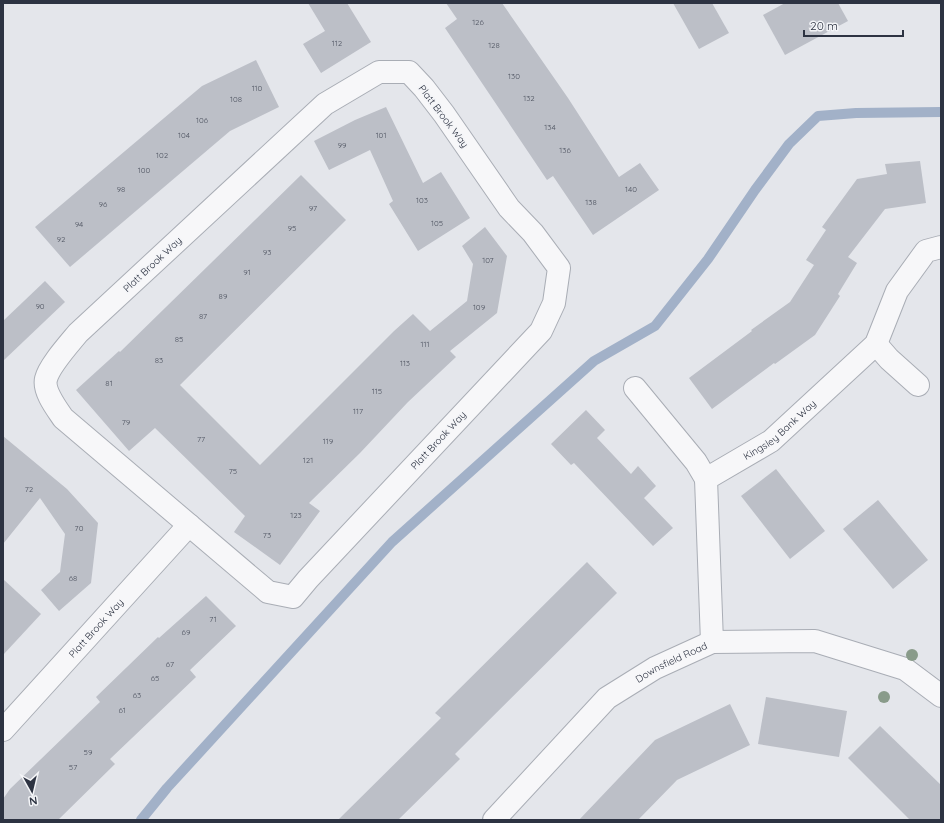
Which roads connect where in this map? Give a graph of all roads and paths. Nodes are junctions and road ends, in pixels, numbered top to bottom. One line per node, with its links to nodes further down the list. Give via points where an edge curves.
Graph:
1 (941, 247): 2 (street, Kingsley Bank Way, via 926,251 897,291)
2 (876, 344): 3 (street); 5 (street, Kingsley Bank Way, via 772,440)
3 (918, 385)
4 (635, 388): 5 (street, via 696,462)
5 (706, 479): 7 (street)
6 (189, 525): 6 (street, Platt Brook Way, via 63,418 50,399 46,380 54,363 78,333 325,104 378,72 409,72 444,114 509,208 534,234 559,268 554,303 541,331 293,597 268,592); 9 (street, Platt Brook Way)
7 (712, 642): 8 (street, Downsfield Road, via 815,641 905,669); 10 (street, Downsfield Road, via 655,668 607,698)
8 (941, 696)
9 (3, 730)
10 (494, 820)

